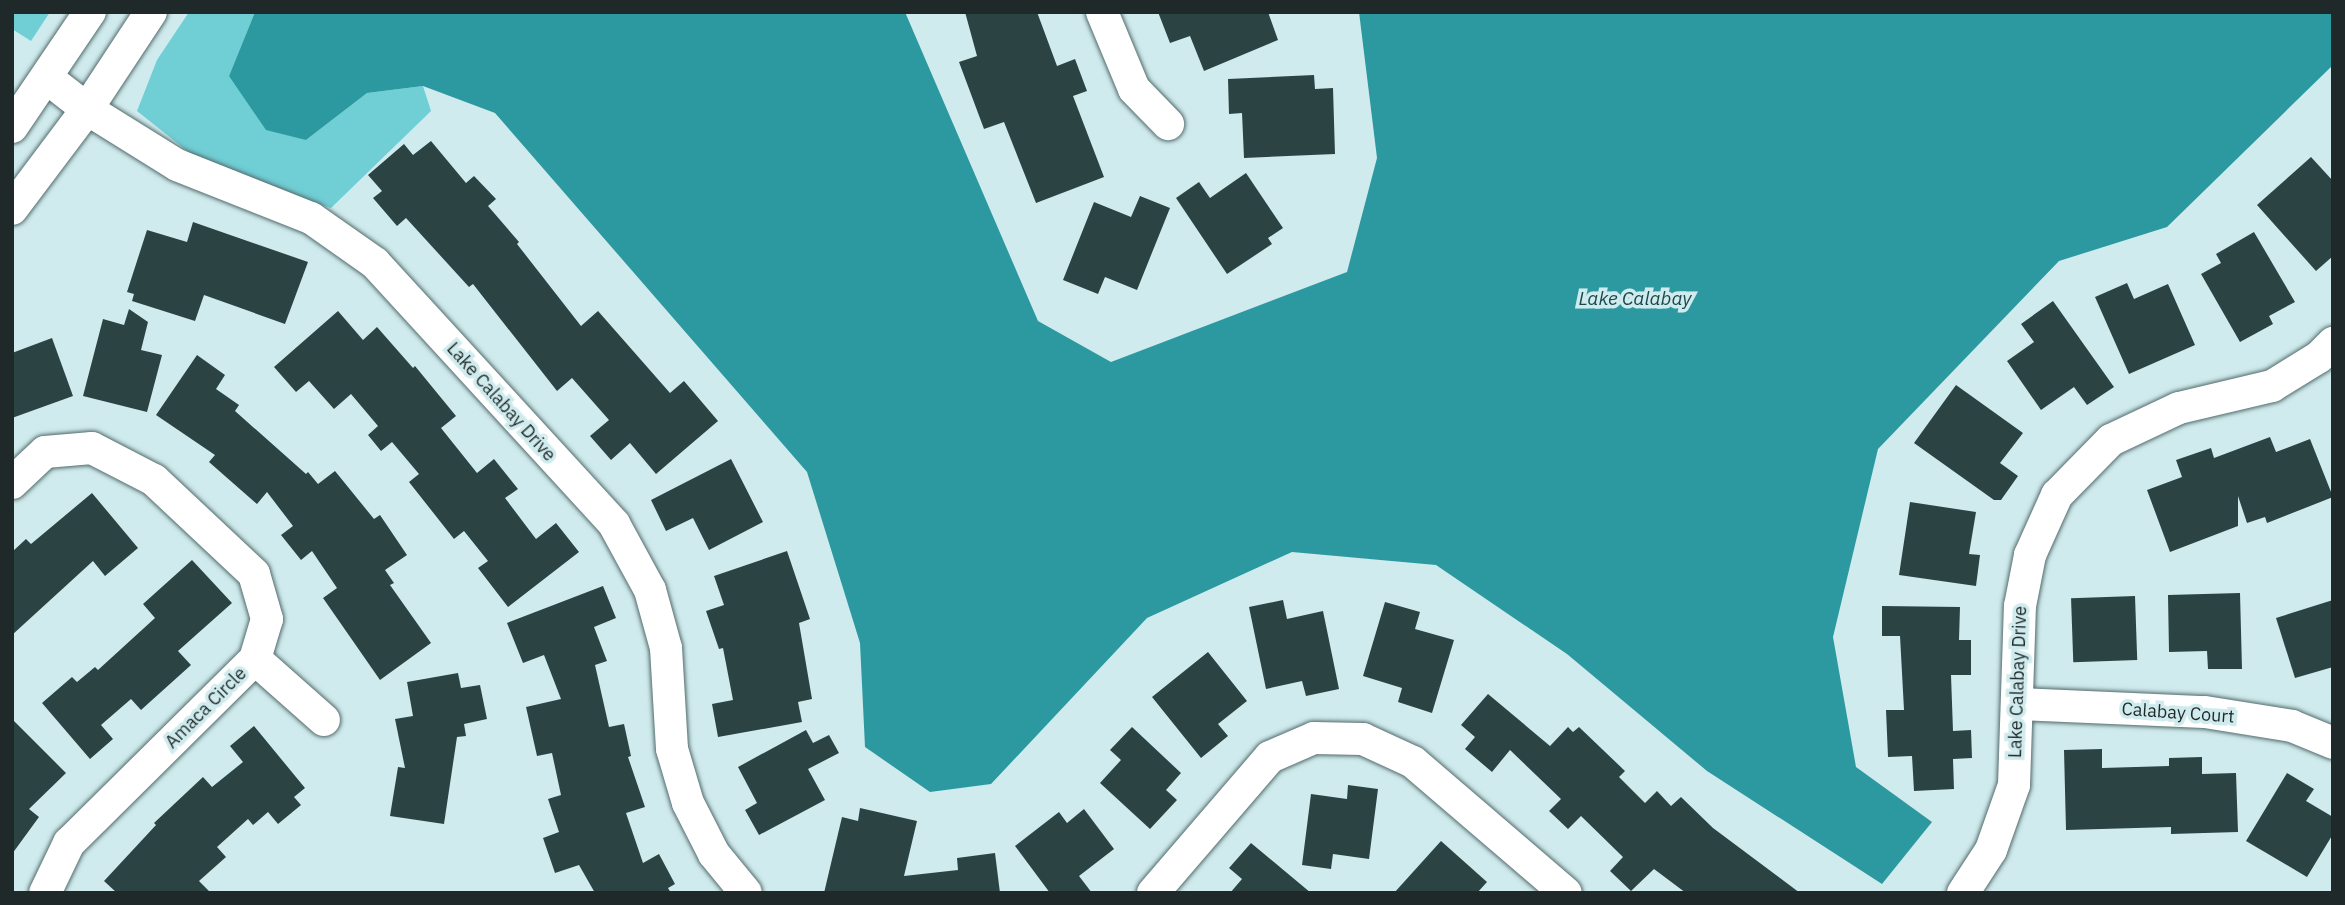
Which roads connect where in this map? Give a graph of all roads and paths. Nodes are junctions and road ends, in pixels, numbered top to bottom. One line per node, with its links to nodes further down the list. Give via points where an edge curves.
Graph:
1 (90, 12): 4 (street)
2 (151, 12): 5 (street)
3 (1102, 12): 6 (street, via 1134,89)
4 (47, 78): 5 (street, Lake Calabay Drive); 7 (street)
5 (87, 109): 8 (street); 17 (street, Lake Calabay Drive, via 177,165 311,218 375,263 614,524 650,590 666,649 672,748 688,803 714,854)
6 (1168, 124)
7 (12, 127)
8 (12, 209)
9 (2333, 343): 12 (street, Lake Calabay Drive, via 2272,386 2179,408 2111,440 2057,495 2030,555 2020,606)
10 (12, 483): 11 (street, Amaca Circle, via 45,452 92,448 153,480 254,574 267,619)
11 (255, 659): 13 (street); 16 (street, Amaca Circle, via 69,843)
12 (2019, 704): 14 (street, Calabay Court, via 2205,712 2292,726); 19 (street, Lake Calabay Drive, via 2014,785 1991,850)
13 (324, 720)
14 (2333, 743)
15 (1554, 889): 18 (street, via 1413,762 1363,739 1314,738 1270,757)
16 (45, 893)
17 (746, 893)
18 (1153, 893)
19 (1963, 893)

